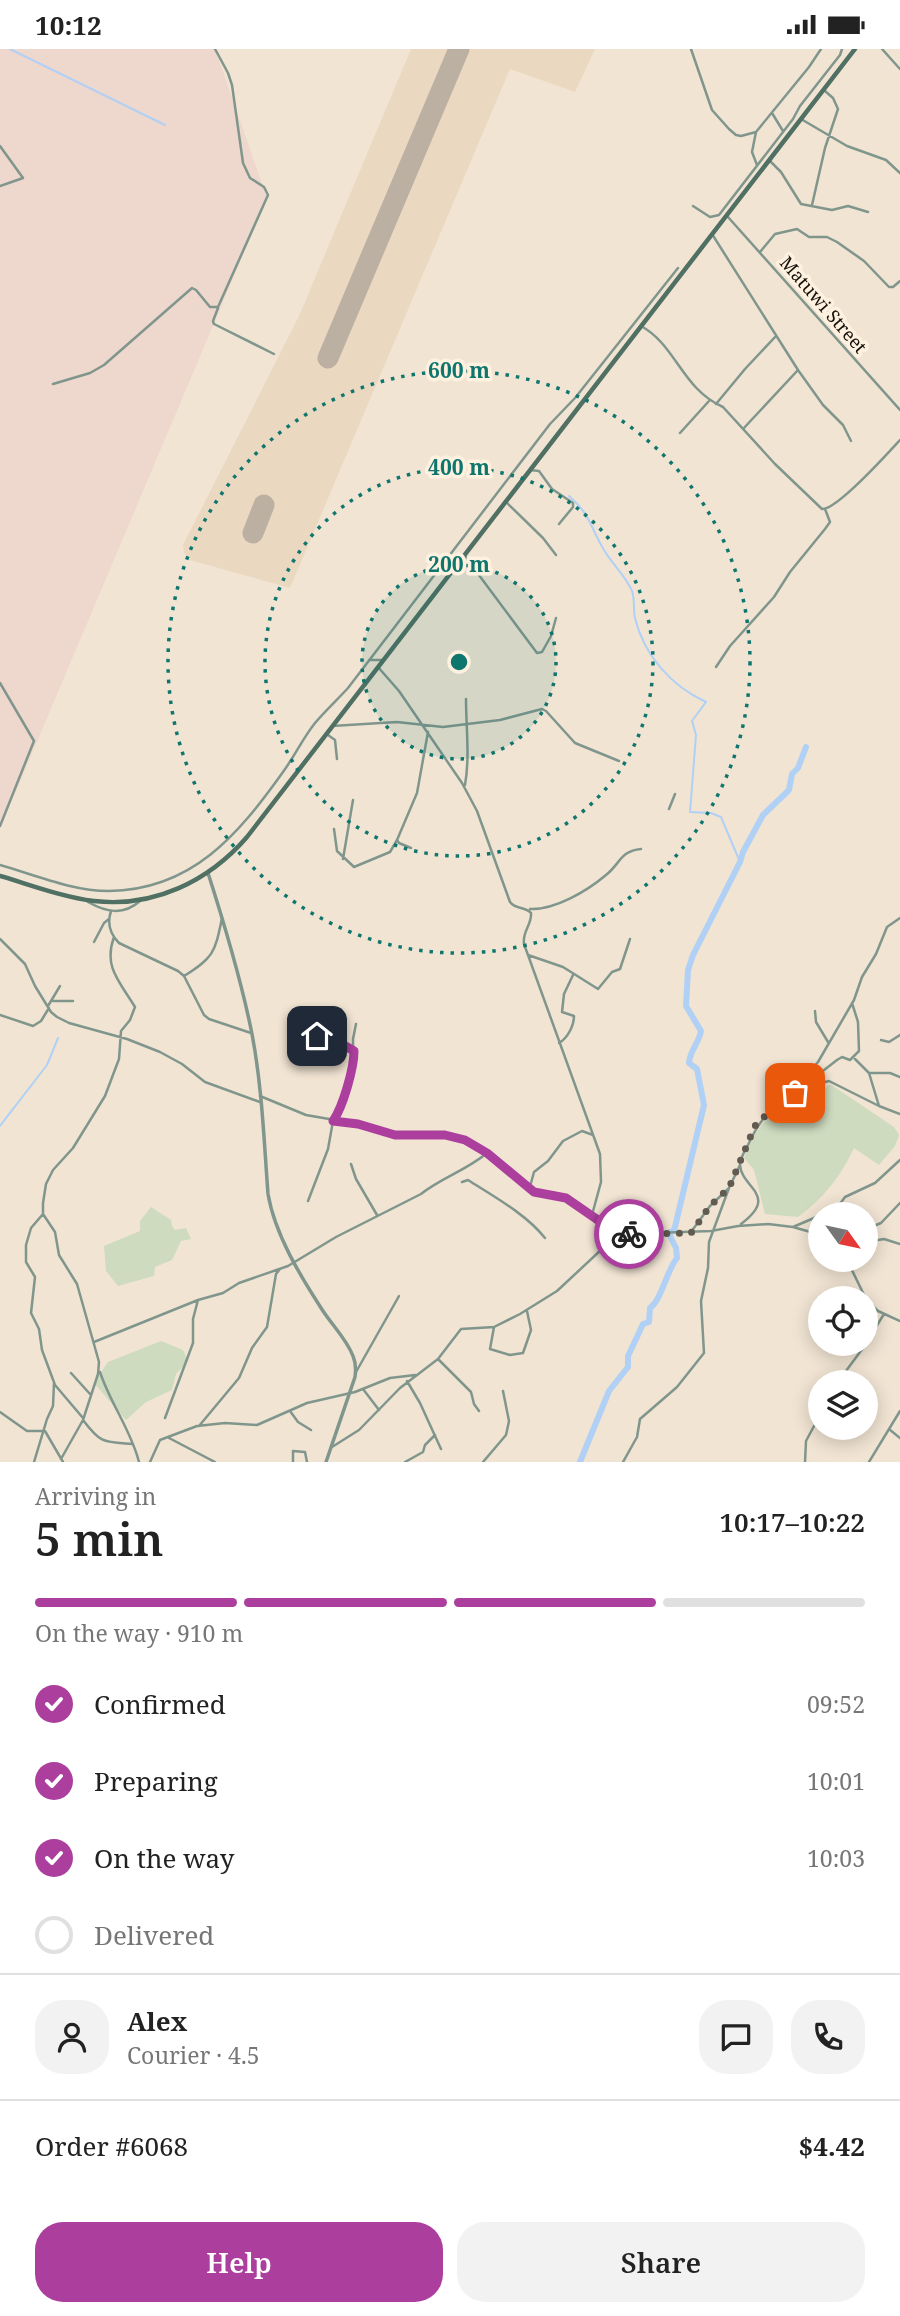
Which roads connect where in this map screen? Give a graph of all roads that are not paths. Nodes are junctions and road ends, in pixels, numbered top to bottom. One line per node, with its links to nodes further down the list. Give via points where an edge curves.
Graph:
1 (215, 49): 27 (street, via 232,85 246,171 268,195)
2 (691, 49): 12 (street, via 714,113 736,135)
3 (821, 49): 9 (street)
4 (842, 49): 11 (street)
5 (855, 49): 8 (main road)
6 (882, 49): 7 (street)
7 (900, 69)
8 (823, 89): 10 (main road); 13 (street, via 838,109)
9 (772, 113): 11 (street); 12 (street)
10 (801, 119): 13 (street); 15 (main road)
11 (783, 131): 16 (street)
12 (756, 132): 16 (street, via 752,152)
13 (829, 135): 17 (street, via 886,160); 19 (street)
14 (0, 146): 18 (street, via 23,179)
15 (769, 160): 19 (street, via 801,204); 22 (main road)
16 (757, 165): 20 (street, via 715,217)
17 (900, 173)
18 (0, 186)
19 (812, 205): 21 (street)
20 (693, 207)
21 (868, 212)
22 (727, 215): 23 (main road); 24 (street, Matuwi Street)
23 (712, 234): 28 (main road); 29 (street)
24 (760, 252): 26 (street, via 775,234 797,229 809,237 837,242 889,287); 35 (street, Matuwi Street)
25 (678, 268): 48 (street, via 550,423)
26 (900, 281)
27 (218, 307): 30 (street, via 214,324); 32 (street, via 210,307 192,289 104,365)
28 (641, 326): 33 (street, via 658,338); 41 (main road)
29 (776, 335): 31 (street); 34 (street)
30 (274, 354)
31 (798, 370): 37 (street); 40 (street, via 843,425)
32 (53, 384)
33 (709, 401): 34 (street); 38 (street)
34 (716, 404): 37 (street)
35 (899, 405): 36 (street, Matuwi Street)
36 (900, 410)
37 (743, 429): 43 (street)
38 (680, 433)
39 (900, 440): 43 (street)
40 (850, 441)
41 (528, 470): 42 (main road); 44 (street, via 540,471 552,489 573,503)
42 (505, 501): 45 (main road); 46 (street)
43 (825, 509): 51 (street, via 830,519 825,529)
44 (559, 524)
45 (464, 555): 47 (street, via 536,653 547,643); 49 (main road)
46 (555, 555)
47 (556, 618)
48 (369, 660): 49 (street); 71 (street, via 314,724 237,831 182,875 140,888 107,891 58,883)
49 (383, 660): 50 (main road)
50 (378, 667): 55 (main road); 56 (street)
51 (716, 667)
52 (0, 683): 65 (street, via 34,741)
53 (466, 699): 54 (street)
54 (468, 723): 56 (street); 60 (street, via 544,709 575,743); 61 (street)
55 (332, 726): 56 (street, via 397,722); 58 (main road)
56 (424, 726): 57 (street)
57 (428, 732): 61 (street); 67 (street, via 417,793)
58 (326, 734): 59 (street, via 335,740); 72 (main road, via 247,837)
59 (337, 759)
60 (619, 761)
61 (464, 786): 76 (street, via 510,902)
62 (676, 794): 64 (street)
63 (353, 800): 70 (street)
64 (669, 809)
65 (0, 826)
66 (334, 829): 70 (street)
67 (397, 840): 68 (street); 70 (street, via 390,852 354,867)
68 (411, 848)
69 (641, 849): 76 (street, via 627,852 605,876 558,904)
70 (343, 859)
71 (0, 865)
72 (208, 873): 75 (main road); 78 (street)
73 (0, 876): 74 (main road)
74 (84, 899): 75 (main road); 77 (street)
75 (142, 899): 77 (street, via 130,909)
76 (527, 909): 85 (street, via 531,917 523,937)
77 (111, 911): 80 (street)
78 (222, 915): 87 (street, via 209,959); 96 (street)
79 (900, 918): 91 (street, via 887,926)
80 (108, 919): 81 (street); 84 (street)
81 (114, 937): 87 (street); 99 (street, via 109,959 135,1009)
82 (0, 939): 92 (street, via 25,964)
83 (630, 939): 86 (street, via 620,969 612,972 601,988)
84 (94, 942)
85 (528, 955): 86 (street); 101 (street)
86 (573, 974): 101 (street, via 562,1011 575,1018)
87 (184, 976): 96 (street, via 206,1017)
88 (60, 986): 89 (street)
89 (53, 1001): 90 (street); 92 (street)
90 (73, 1001)
91 (852, 1003): 102 (street); 104 (street, via 860,1042)
92 (48, 1007): 94 (street, via 33,1026); 99 (street, via 69,1023)
93 (815, 1011): 102 (street)
94 (0, 1015)
95 (356, 1024): 103 (street)
96 (252, 1034): 109 (street)
97 (900, 1035): 100 (street, via 889,1042)
98 (309, 1036): 103 (street, via 328,1036)
99 (120, 1037): 109 (street, via 170,1058 213,1086); 124 (street, via 119,1059 104,1096 68,1156 53,1170 44,1193)
100 (881, 1040)
101 (559, 1042): 113 (street)
102 (828, 1042): 108 (street)
103 (354, 1051): 112 (street, via 352,1070)
104 (854, 1058): 105 (street); 107 (street, via 842,1057)
105 (869, 1073): 106 (street); 110 (street)
106 (900, 1077)
107 (795, 1093): 108 (street); 110 (street, via 829,1081)
108 (790, 1095): 117 (street, via 755,1126)
109 (260, 1099): 112 (street); 138 (street, via 270,1207)
110 (878, 1106): 111 (street)
111 (900, 1114)
112 (333, 1121): 114 (street, via 395,1135 450,1135); 121 (street, via 328,1149)
113 (594, 1136): 119 (street, via 582,1131 566,1139 534,1173); 125 (street, via 601,1172)
114 (487, 1153): 119 (street); 126 (street)
115 (900, 1160): 122 (street, via 875,1183)
116 (351, 1164): 126 (street)
117 (740, 1165): 120 (street); 129 (street, via 758,1199)
118 (461, 1182): 135 (street, via 468,1179)
119 (527, 1188): 125 (street, via 543,1196 566,1198)
120 (729, 1188): 131 (street); 133 (street)
121 (308, 1201)
122 (842, 1202)
123 (900, 1203): 128 (street)
124 (43, 1214): 149 (street, via 53,1229 59,1255 77,1284); 156 (street, via 31,1228 26,1260 35,1277 31,1313)
125 (592, 1215): 134 (street)
126 (377, 1216): 139 (street)
127 (808, 1221): 130 (street)
128 (878, 1224)
129 (738, 1226): 130 (street); 131 (street)
130 (793, 1227): 132 (street)
131 (715, 1231): 133 (street); 189 (street, via 709,1242 701,1301 704,1353 677,1387 640,1419 637,1437)
132 (808, 1231)
133 (691, 1233): 134 (street)
134 (626, 1234): 143 (street, via 557,1291)
135 (545, 1238)
136 (878, 1240): 137 (street)
137 (900, 1244)
138 (290, 1253): 139 (street); 140 (street)
139 (294, 1262): 140 (street); 153 (street, via 351,1350)
140 (281, 1268): 142 (street); 168 (street, via 267,1327 239,1378)
141 (399, 1296): 153 (street)
142 (198, 1300): 149 (street); 166 (street, via 193,1343)
143 (526, 1310): 148 (street); 148 (street, via 531,1330 523,1353 510,1355 489,1349)
144 (878, 1310): 145 (street)
145 (884, 1314): 146 (street); 147 (street)
146 (900, 1321)
147 (878, 1324)
148 (494, 1327): 150 (street, via 461,1329)
149 (94, 1342): 151 (street)
150 (438, 1360): 154 (street); 163 (street, via 471,1392)
151 (99, 1369): 160 (street); 176 (street)
152 (71, 1373): 160 (street)
153 (356, 1373): 159 (street)
154 (415, 1375): 155 (street); 157 (street, via 390,1378)
155 (407, 1381): 161 (street); 172 (street)
156 (54, 1383): 167 (street); 171 (street)
157 (363, 1389): 159 (street); 161 (street)
158 (503, 1391): 188 (street, via 509,1421 506,1435)
159 (350, 1393): 162 (street); 177 (street)
160 (90, 1394): 167 (street)
161 (379, 1410): 177 (street)
162 (289, 1411): 168 (street, via 257,1425); 170 (street)
163 (479, 1411)
164 (900, 1411): 169 (street)
165 (0, 1412): 171 (street, via 27,1431)
166 (165, 1418)
167 (83, 1419): 176 (street, via 99,1440); 179 (street)
168 (197, 1426): 174 (street)
169 (889, 1429): 175 (street); 191 (street)
170 (311, 1430)
171 (45, 1431): 179 (street); 180 (street)
172 (435, 1435): 178 (street); 187 (street, via 424,1452)
173 (808, 1437): 190 (street)
174 (169, 1438): 182 (street, via 160,1440); 183 (street)
175 (900, 1438)
176 (133, 1444): 181 (street)
177 (332, 1447): 186 (street)
178 (441, 1449)
179 (62, 1460)
180 (34, 1462)
181 (139, 1462)
182 (150, 1462)
183 (215, 1462)
184 (293, 1462): 185 (street, via 293,1451 305,1452)
185 (307, 1462)
186 (326, 1462)
187 (405, 1462)
188 (483, 1462)
189 (623, 1462)
190 (805, 1462)
191 (869, 1462)

